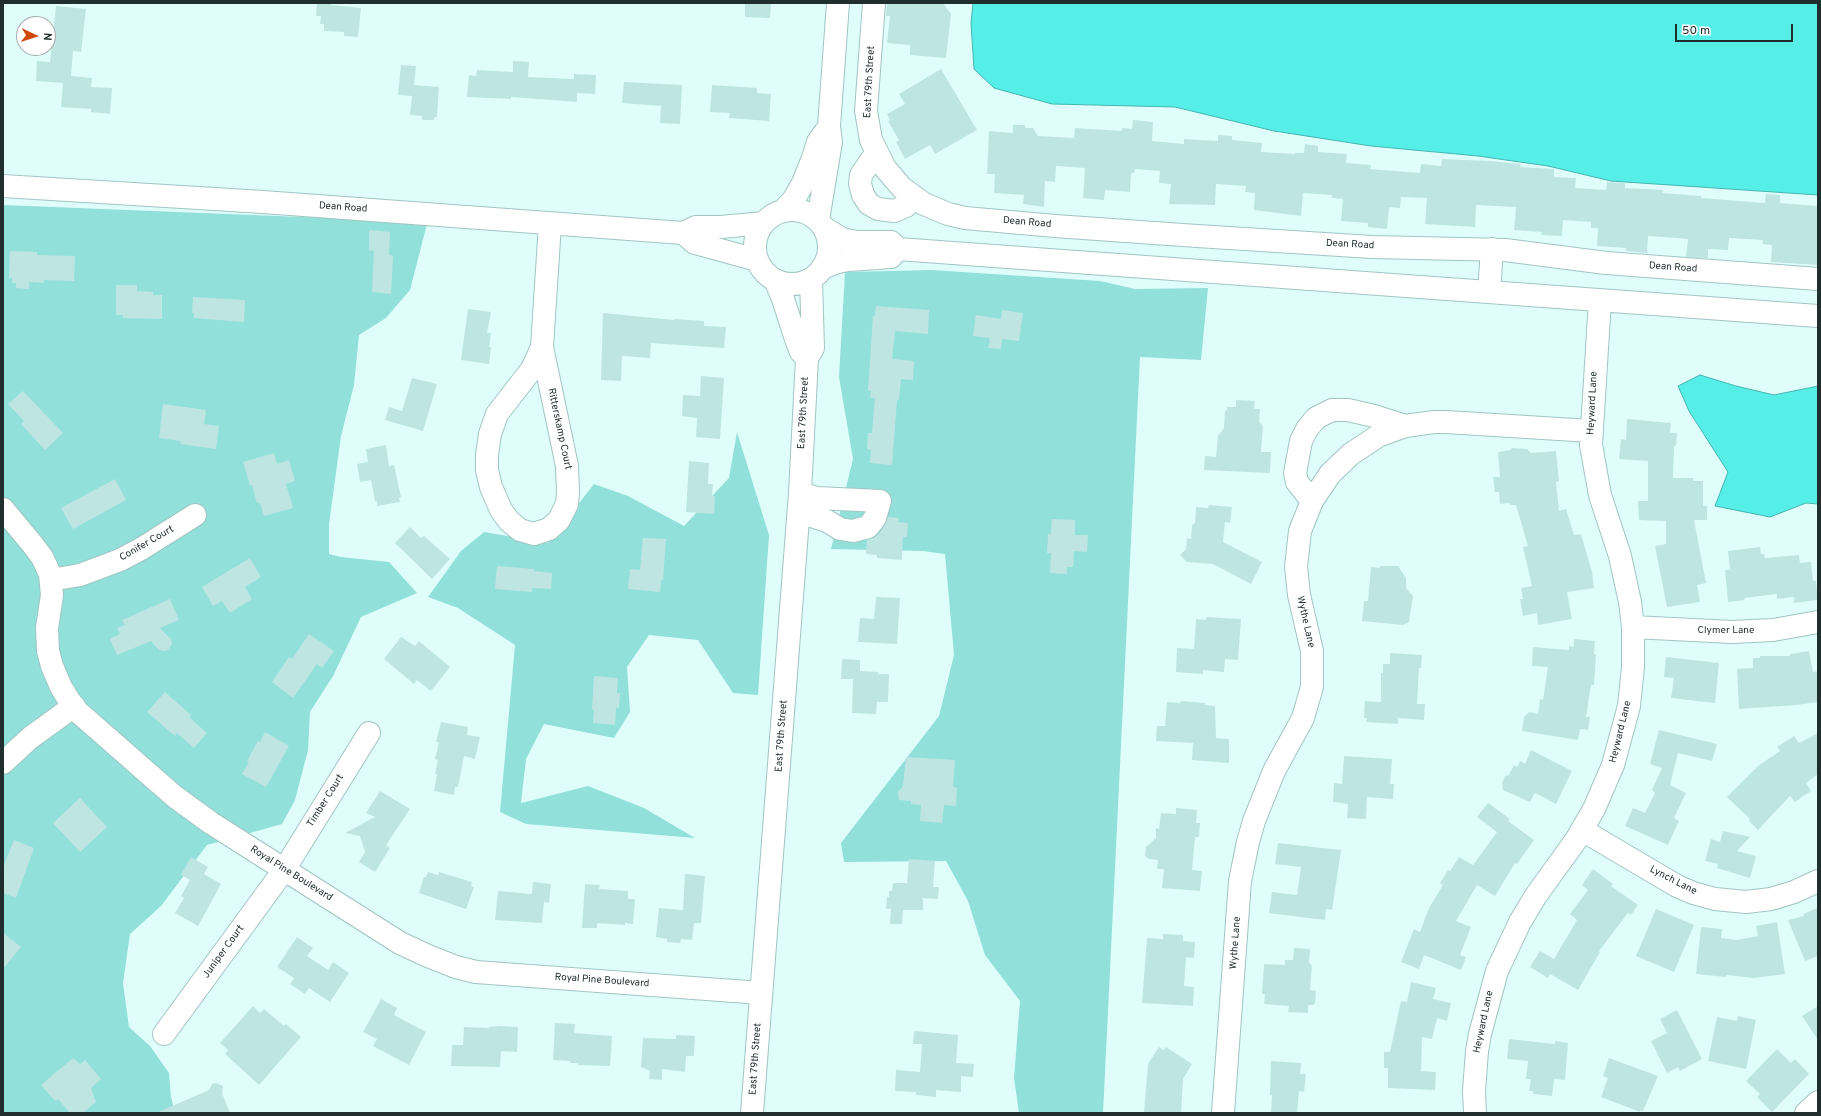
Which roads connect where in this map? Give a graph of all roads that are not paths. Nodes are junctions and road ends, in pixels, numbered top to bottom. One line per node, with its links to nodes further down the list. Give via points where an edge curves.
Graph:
1 (838, 3): 3 (street)
2 (874, 3): 4 (street, East 79th Street, via 866,111 869,132)
3 (829, 126): 8 (street, via 818,142 797,194); 11 (street, via 832,142)
4 (878, 156): 5 (street, East 79th Street); 7 (street, via 872,159 861,175 863,195 869,204 878,209 894,211 906,206)
5 (894, 179): 7 (street, Dean Road)
6 (3, 186): 10 (street, Dean Road)
7 (914, 197): 14 (street, Dean Road, via 939,211 958,217 1033,224 1372,247)
8 (784, 210): 9 (street); 11 (street, via 803,212)
9 (764, 223): 12 (street, Dean Road, via 696,227); 15 (street, via 754,245)
10 (550, 224): 12 (street, Dean Road); 22 (street, Ritterskamp Court)
11 (821, 224): 13 (street, via 842,239 856,242 891,242); 16 (street, via 827,236 828,248 826,260)
12 (683, 233): 15 (street, via 695,243)
13 (898, 248): 16 (street, via 891,257 838,262); 19 (street)
14 (1492, 249): 17 (street, Dean Road, via 1606,263); 19 (street)
15 (757, 260): 18 (street, via 761,269)
16 (816, 273): 18 (street, via 804,282 789,284); 23 (street, East 79th Street, via 813,348)
17 (1818, 279)
18 (775, 280): 23 (street, via 801,352)
19 (1490, 292): 20 (street)
20 (1600, 300): 21 (street); 25 (street, Heyward Lane)
21 (1818, 316)
22 (542, 347): 22 (street, Ritterskamp Court, via 532,369 497,414 490,434 487,455 487,470 492,491 500,507 515,526 524,532 534,534 549,530 559,520 567,504 568,492 567,466)
23 (807, 358): 38 (street, East 79th Street, via 799,503)
24 (1405, 426): 25 (street, Wythe Lane, via 1446,422); 26 (street, Wythe Lane, via 1378,436 1351,454 1330,474); 26 (street, via 1348,410 1332,410 1316,418 1306,429 1301,441 1295,473 1297,482)
25 (1591, 431): 31 (street, Heyward Lane, via 1596,477 1625,574)
26 (1312, 501): 42 (street, Wythe Lane, via 1300,531 1296,567 1299,595 1312,651 1312,687 1303,718 1272,777 1248,842 1240,881)
27 (3, 509): 29 (street, Royal Pine Boulevard, via 42,557 48,568)
28 (195, 515): 29 (street, Conifer Court, via 141,550 120,560 85,573)
29 (50, 580): 32 (street, Royal Pine Boulevard, via 52,595 47,628 48,651 61,687)
30 (1818, 622): 31 (street, Clymer Lane, via 1772,630 1740,632)
31 (1632, 627): 35 (street, Heyward Lane, via 1633,667 1626,717 1613,766)
32 (74, 706): 34 (street, via 30,738); 36 (street, Royal Pine Boulevard, via 198,815)
33 (369, 733): 36 (street, Timber Court)
34 (3, 763)
35 (1582, 830): 37 (street, Lynch Lane, via 1669,881 1693,893 1715,899 1746,902 1771,899); 43 (street, Heyward Lane, via 1520,922 1497,971 1477,1051)
36 (284, 870): 38 (street, Royal Pine Boulevard, via 400,943 462,969); 39 (street, Juniper Court)
37 (1818, 881)
38 (762, 993): 41 (street, East 79th Street)
39 (164, 1034)
40 (1818, 1102): 44 (street)
41 (752, 1113)
42 (1223, 1113)
43 (1475, 1113)
44 (1806, 1113)

